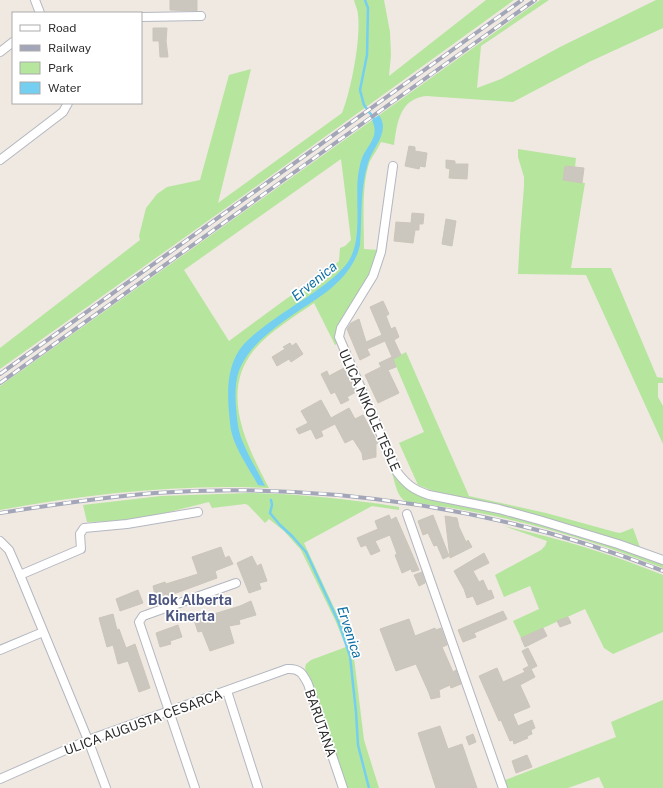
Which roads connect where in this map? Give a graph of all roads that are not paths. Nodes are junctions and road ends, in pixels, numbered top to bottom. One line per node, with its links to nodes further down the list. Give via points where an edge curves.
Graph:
1 (35, 0): 2 (street)
2 (40, 12)
3 (201, 16): 4 (street)
4 (142, 17)
5 (12, 43): 6 (street)
6 (0, 52)
7 (67, 104): 8 (street, via 63,112)
8 (0, 160)
9 (394, 166): 13 (street, ULICA NIKOLE TESLE, via 381,252 373,276 341,328 339,337 397,472 406,483 429,495 539,520)
10 (198, 512): 14 (street, via 127,524 84,528 80,534 81,549)
11 (407, 514): 27 (street)
12 (0, 541): 14 (street, via 9,550)
13 (663, 560)
14 (20, 575): 16 (street)
15 (236, 583): 20 (street, via 143,616 139,622)
16 (43, 632): 17 (street); 21 (street)
17 (0, 650)
18 (287, 669): 19 (street, ULICA AUGUSTA CESARCA); 26 (street, BARUTANA, via 299,670 308,684)
19 (227, 691): 20 (street, ULICA AUGUSTA CESARCA); 25 (street)
20 (168, 710): 21 (street, ULICA AUGUSTA CESARCA); 24 (street)
21 (88, 740): 22 (street, ULICA AUGUSTA CESARCA); 23 (street)
22 (0, 779)
23 (106, 788)
24 (195, 788)
25 (258, 788)
26 (343, 788)
27 (503, 788)

